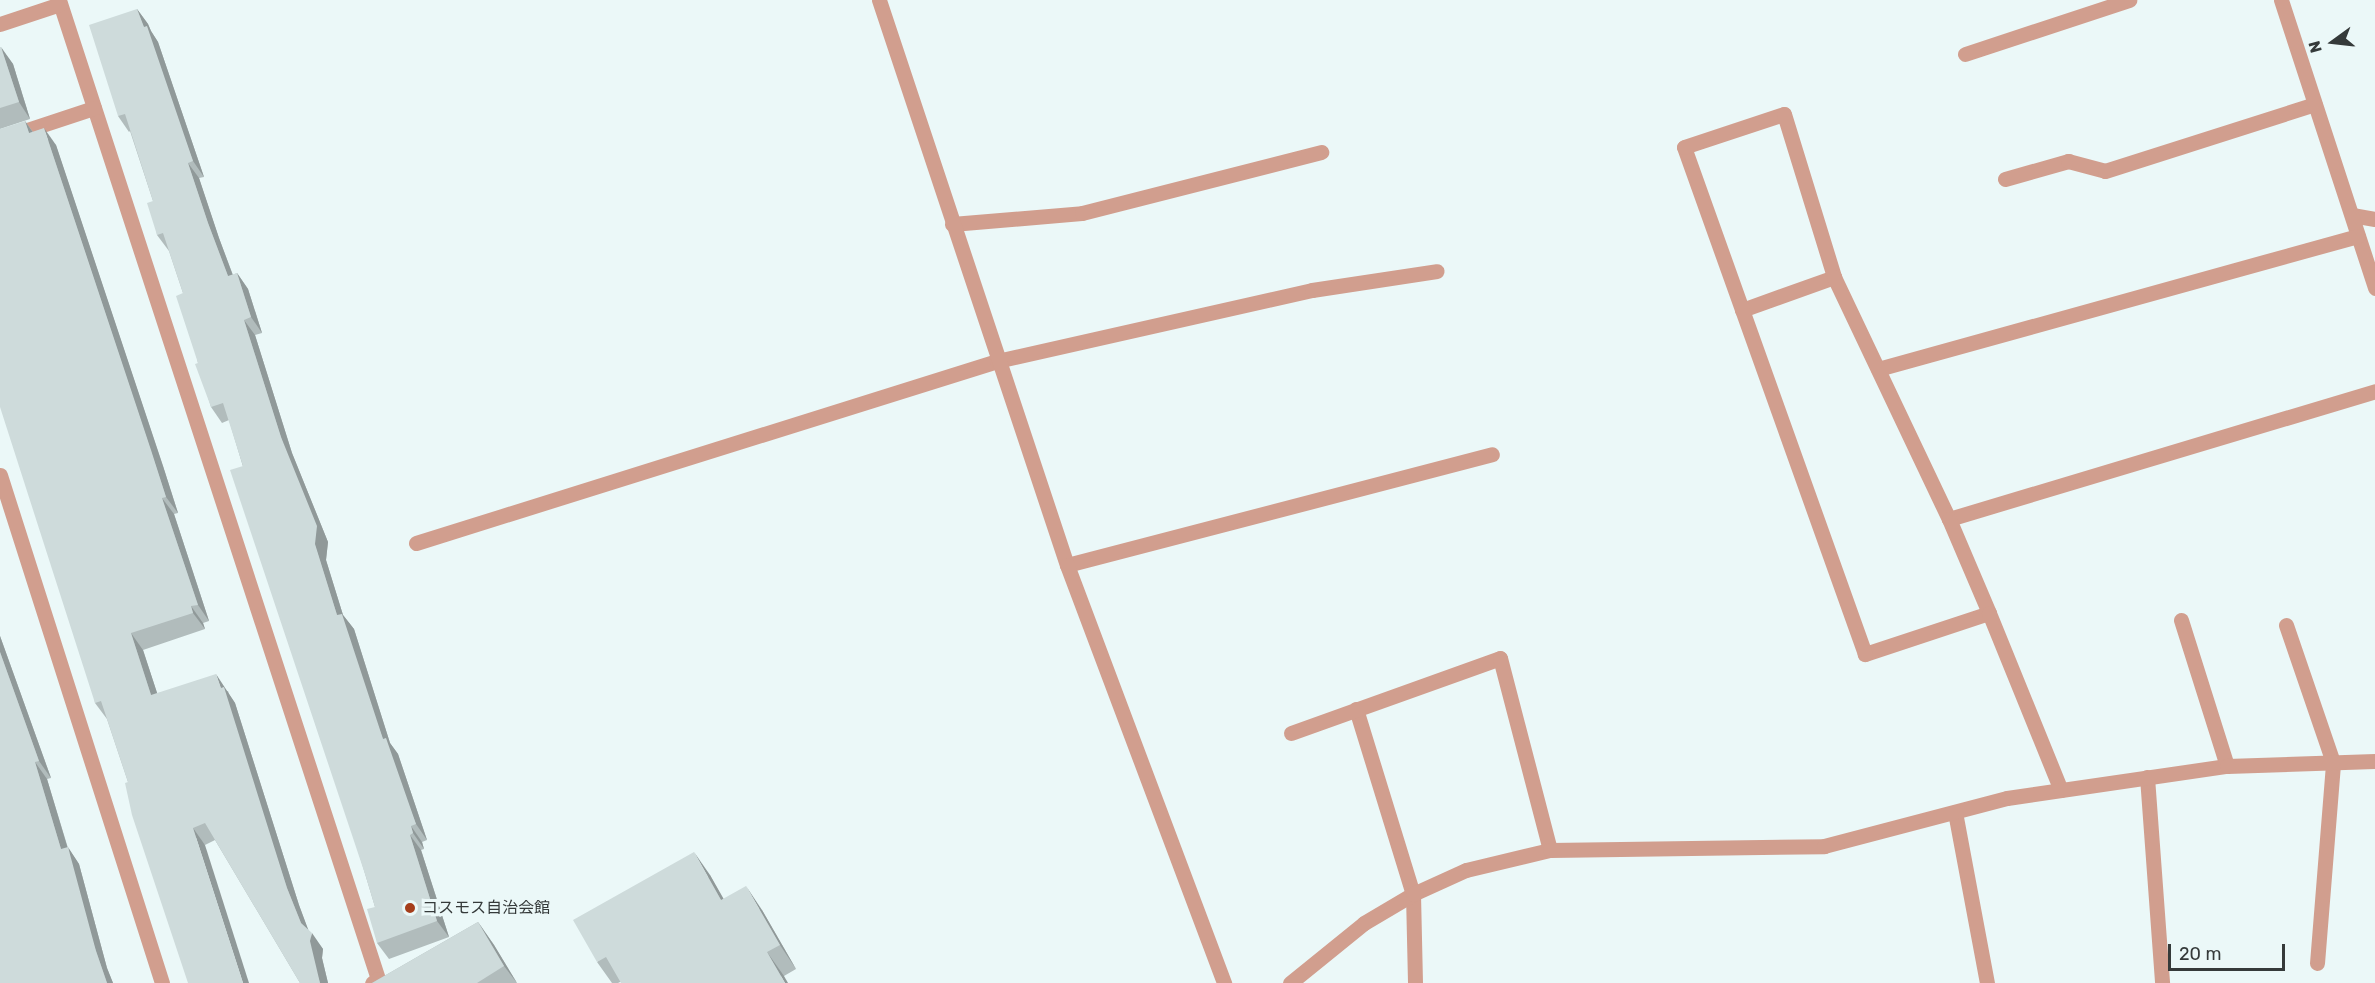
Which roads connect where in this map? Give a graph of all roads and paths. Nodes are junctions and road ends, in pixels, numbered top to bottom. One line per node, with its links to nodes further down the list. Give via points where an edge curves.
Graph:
1 (879, 0): 14 (street)
2 (2129, 0): 6 (street)
3 (2281, 0): 7 (street)
4 (59, 2): 5 (street); 8 (street)
5 (0, 24)
6 (1965, 54)
7 (2315, 104): 11 (street, via 2105,171 2068,161); 12 (street)
8 (94, 108): 9 (street); 43 (street, via 378,979)
9 (0, 139)
10 (1321, 152): 14 (street, via 1082,213)
11 (2005, 179)
12 (2352, 215): 13 (street); 15 (street)
13 (2375, 219)
14 (952, 224): 20 (street)
15 (2358, 236): 18 (street); 21 (street)
16 (1437, 271): 20 (street, via 1312,290)
17 (1834, 277): 19 (street); 19 (street, via 1784,114 1684,147); 21 (street)
18 (2375, 288)
19 (1742, 310): 28 (street, via 1865,654)
20 (997, 361): 26 (street); 27 (street)
21 (1878, 369): 25 (street)
22 (2375, 391): 25 (street)
23 (1492, 454): 27 (street)
24 (0, 475): 42 (street)
25 (1949, 519): 28 (street)
26 (416, 543)
27 (1066, 565): 44 (street)
28 (1989, 613): 37 (street)
29 (2181, 620): 35 (street)
30 (2286, 625): 34 (street)
31 (1356, 709): 32 (street); 39 (street, via 1500,658); 40 (street)
32 (1291, 733)
33 (2375, 761): 34 (street)
34 (2333, 762): 35 (street); 41 (street)
35 (2227, 766): 36 (street)
36 (2147, 777): 37 (street); 48 (street)
37 (2061, 790): 38 (street)
38 (1955, 812): 39 (street, via 1824,846); 47 (street)
39 (1550, 850): 40 (street, via 1466,870)
40 (1413, 894): 45 (street, via 1364,922); 46 (street)
41 (2317, 963)
42 (162, 983)
43 (372, 983)
44 (1224, 983)
45 (1290, 983)
46 (1415, 983)
47 (1987, 983)
48 (2162, 983)

